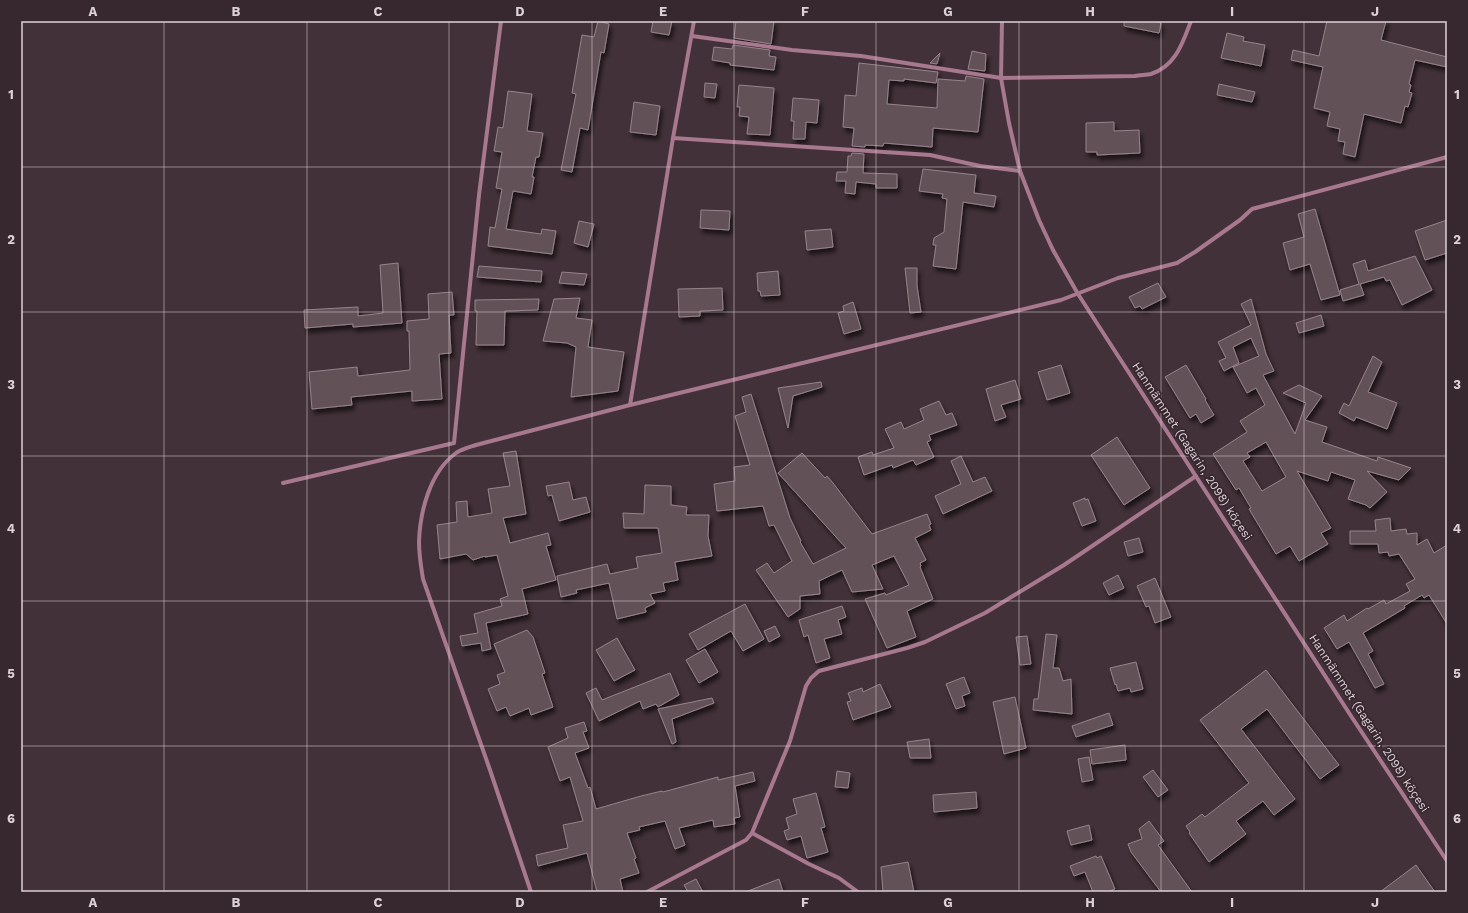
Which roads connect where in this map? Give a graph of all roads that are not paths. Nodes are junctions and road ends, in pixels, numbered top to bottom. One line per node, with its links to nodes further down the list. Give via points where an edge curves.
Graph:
1 (501, 21): 13 (street, via 479,195 454,443)
2 (694, 21): 5 (street)
3 (1002, 21): 6 (street, Hanmämmet (Gagarin, 2098) köçesi)
4 (1191, 21): 6 (street, via 1180,50 1172,60 1151,74)
5 (692, 36): 6 (street, via 792,50 861,56); 7 (street)
6 (1001, 78): 9 (street, Hanmämmet (Gagarin, 2098) köçesi)
7 (674, 138): 9 (street, via 930,155 980,166); 11 (street)
8 (1447, 157): 10 (street, via 1252,209 1234,225 1177,263 1118,278)
9 (1020, 171): 10 (street, Hanmämmet (Gagarin, 2098) köçesi, via 1053,250)
10 (1078, 294): 11 (street); 12 (street, Hanmämmet (Gagarin, 2098) köçesi)
11 (630, 406): 16 (street, via 476,445 458,452 445,462 426,498 419,542 423,579)
12 (1196, 476): 14 (street, via 1064,565 985,613 908,648 819,671 806,686 790,741); 15 (street, Hanmämmet (Gagarin, 2098) köçesi)
13 (283, 483)
14 (752, 833): 17 (street, via 746,840); 18 (street, via 839,878)
15 (1447, 861)
16 (530, 892)
17 (647, 892)
18 (858, 892)

